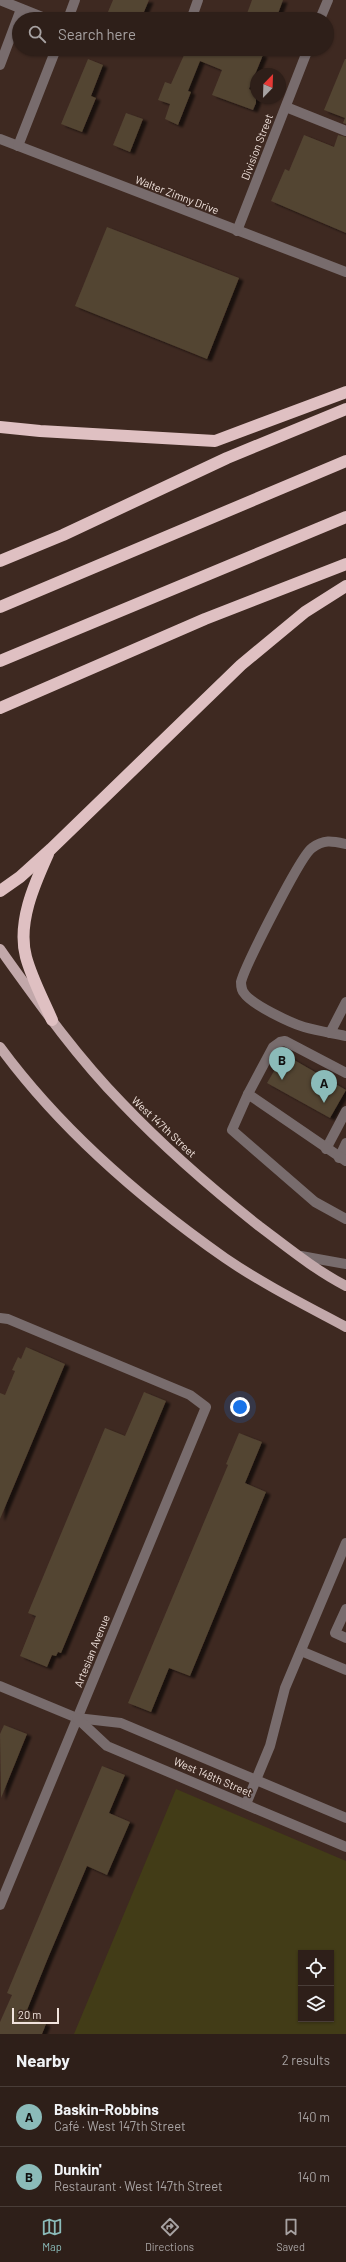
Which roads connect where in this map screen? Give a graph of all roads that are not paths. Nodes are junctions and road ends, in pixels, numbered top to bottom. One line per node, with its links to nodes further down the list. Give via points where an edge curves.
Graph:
1 (0, 0): 5 (street)
2 (75, 0): 8 (street)
3 (198, 0): 9 (street)
4 (328, 0): 10 (street)
5 (21, 9): 6 (street); 7 (street)
6 (20, 12)
7 (29, 12)
8 (71, 12)
9 (194, 12)
10 (323, 12)
11 (12, 33): 14 (street)
12 (53, 56): 18 (street)
13 (305, 56): 15 (street, Division Street)
14 (0, 65)
15 (286, 107): 16 (street); 19 (street, Division Street)
16 (346, 131)
17 (0, 139): 18 (street, Walter Zimny Drive)
18 (18, 146): 19 (street, Walter Zimny Drive)
19 (237, 231): 20 (street, Walter Zimny Drive)
20 (346, 272)
21 (346, 392): 23 (highway, via 215,440 48,432)
22 (346, 409): 26 (highway, via 227,458 64,535)
23 (0, 427)
24 (346, 461): 29 (highway)
25 (346, 517): 30 (highway)
26 (0, 561)
27 (346, 564): 31 (highway, via 205,619)
28 (346, 586): 33 (highway, via 305,612 241,664)
29 (0, 607)
30 (0, 661)
31 (0, 708)
32 (346, 844): 38 (street, via 326,840 310,848 272,914 241,983 244,993 255,1003 303,1027)
33 (51, 849): 34 (highway); 37 (highway, via 28,906 24,938 26,957)
34 (0, 891)
35 (0, 949): 37 (main road, West 147th Street)
36 (346, 1002): 38 (street)
37 (52, 1020): 48 (main road, West 147th Street, via 121,1103 183,1162 235,1207)
38 (330, 1033): 39 (street)
39 (346, 1036)
40 (0, 1047): 52 (main road, via 58,1118 147,1199 226,1258 288,1296)
41 (346, 1073): 42 (street, via 285,1041 280,1042 273,1047)
42 (248, 1094): 45 (street); 47 (street, via 232,1130 315,1202)
43 (346, 1111): 45 (street)
44 (346, 1144): 46 (street)
45 (326, 1149): 46 (street)
46 (343, 1160)
47 (346, 1219)
48 (301, 1256): 49 (street); 50 (main road, West 147th Street)
49 (346, 1264)
50 (346, 1286)
51 (0, 1318): 60 (street, Artesian Avenue, via 8,1319 190,1395 206,1407)
52 (346, 1327)
53 (346, 1543): 54 (street)
54 (343, 1558): 57 (street)
55 (346, 1609): 56 (street, via 335,1633)
56 (346, 1638)
57 (301, 1651): 58 (street); 61 (street, via 285,1688 270,1746)
58 (346, 1670)
59 (0, 1686): 60 (street, West 148th Street)
60 (77, 1718): 61 (street, West 148th Street, via 121,1723); 62 (street, West 148th Street, via 107,1746); 65 (street, Artesian Avenue)
61 (257, 1779): 62 (street); 63 (street, West 148th Street)
62 (246, 1804): 64 (street, West 148th Street)
63 (346, 1818)
64 (346, 1847)
65 (0, 1906)

